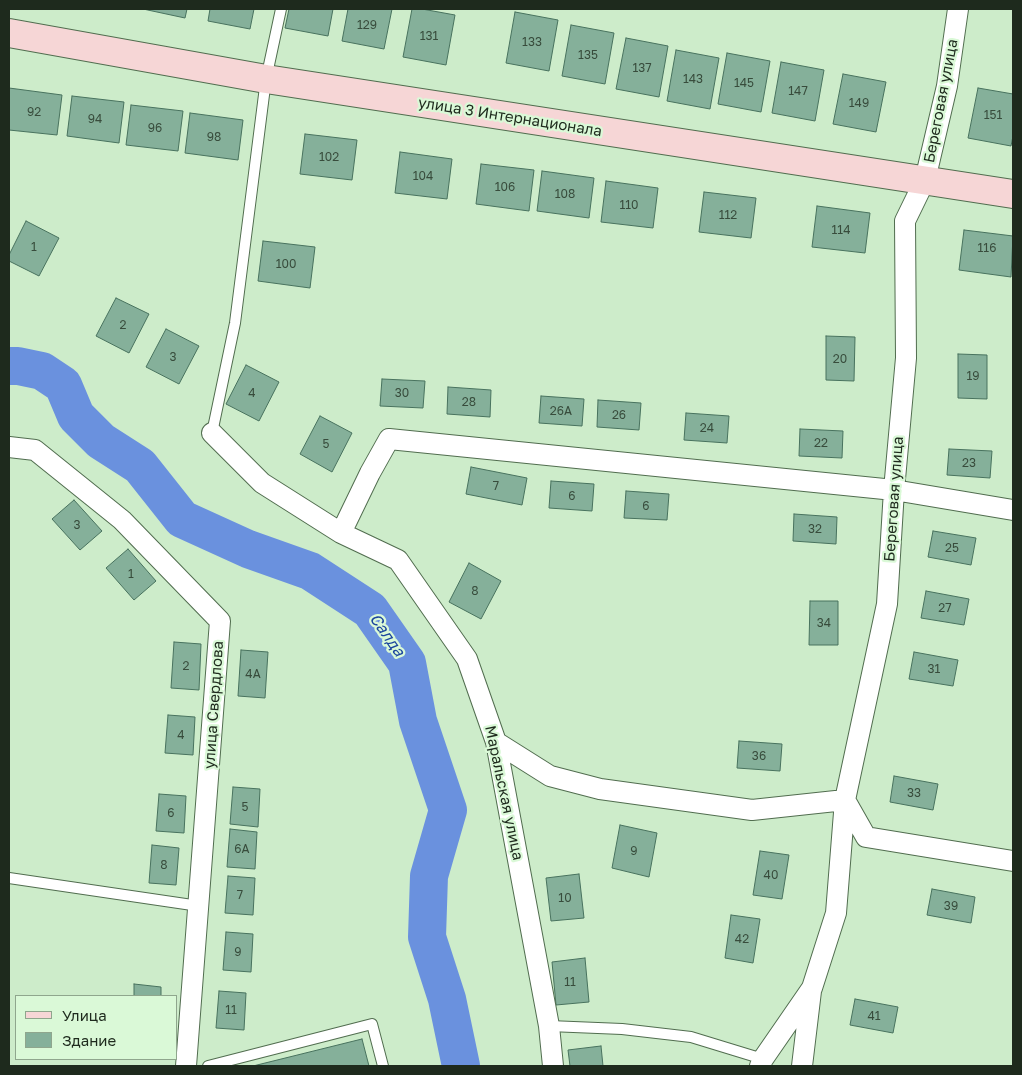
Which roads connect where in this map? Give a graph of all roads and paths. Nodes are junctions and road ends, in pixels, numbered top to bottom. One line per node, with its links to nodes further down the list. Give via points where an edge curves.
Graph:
1 (281, 9): 4 (lane)
2 (958, 9): 5 (street, Береговая улица, via 947,86)
3 (9, 33): 4 (main road, улица 3 Интернационала)
4 (266, 79): 5 (main road, улица 3 Интернационала); 7 (lane, via 236,323)
5 (925, 180): 6 (main road, улица 3 Интернационала); 9 (street, Береговая улица, via 905,221 906,358)
6 (1013, 194)
7 (212, 433): 11 (street, Маральская улица, via 262,483)
8 (9, 447): 16 (street, улица Свердлова, via 35,450 122,520 220,621)
9 (894, 490): 10 (street); 11 (street, via 389,439); 13 (street, Береговая улица, via 887,604)
10 (1013, 510)
11 (341, 533): 12 (street, Маральская улица, via 398,560 467,659)
12 (496, 742): 13 (street, via 550,776 600,789 752,810); 18 (street, Маральская улица)
13 (845, 800): 14 (street, via 866,836); 17 (street, Береговая улица, via 836,913)
14 (1013, 861)
15 (9, 878): 16 (lane)
16 (199, 906): 20 (street, улица Свердлова)
17 (812, 988): 19 (street, Береговая улица); 24 (street, Береговая улица)
18 (549, 1026): 19 (lane, via 622,1029 691,1037); 23 (street, Маральская улица)
19 (761, 1063)
20 (186, 1066)
21 (208, 1066): 22 (lane, via 372,1024)
22 (383, 1066)
23 (553, 1066)
24 (802, 1066)

